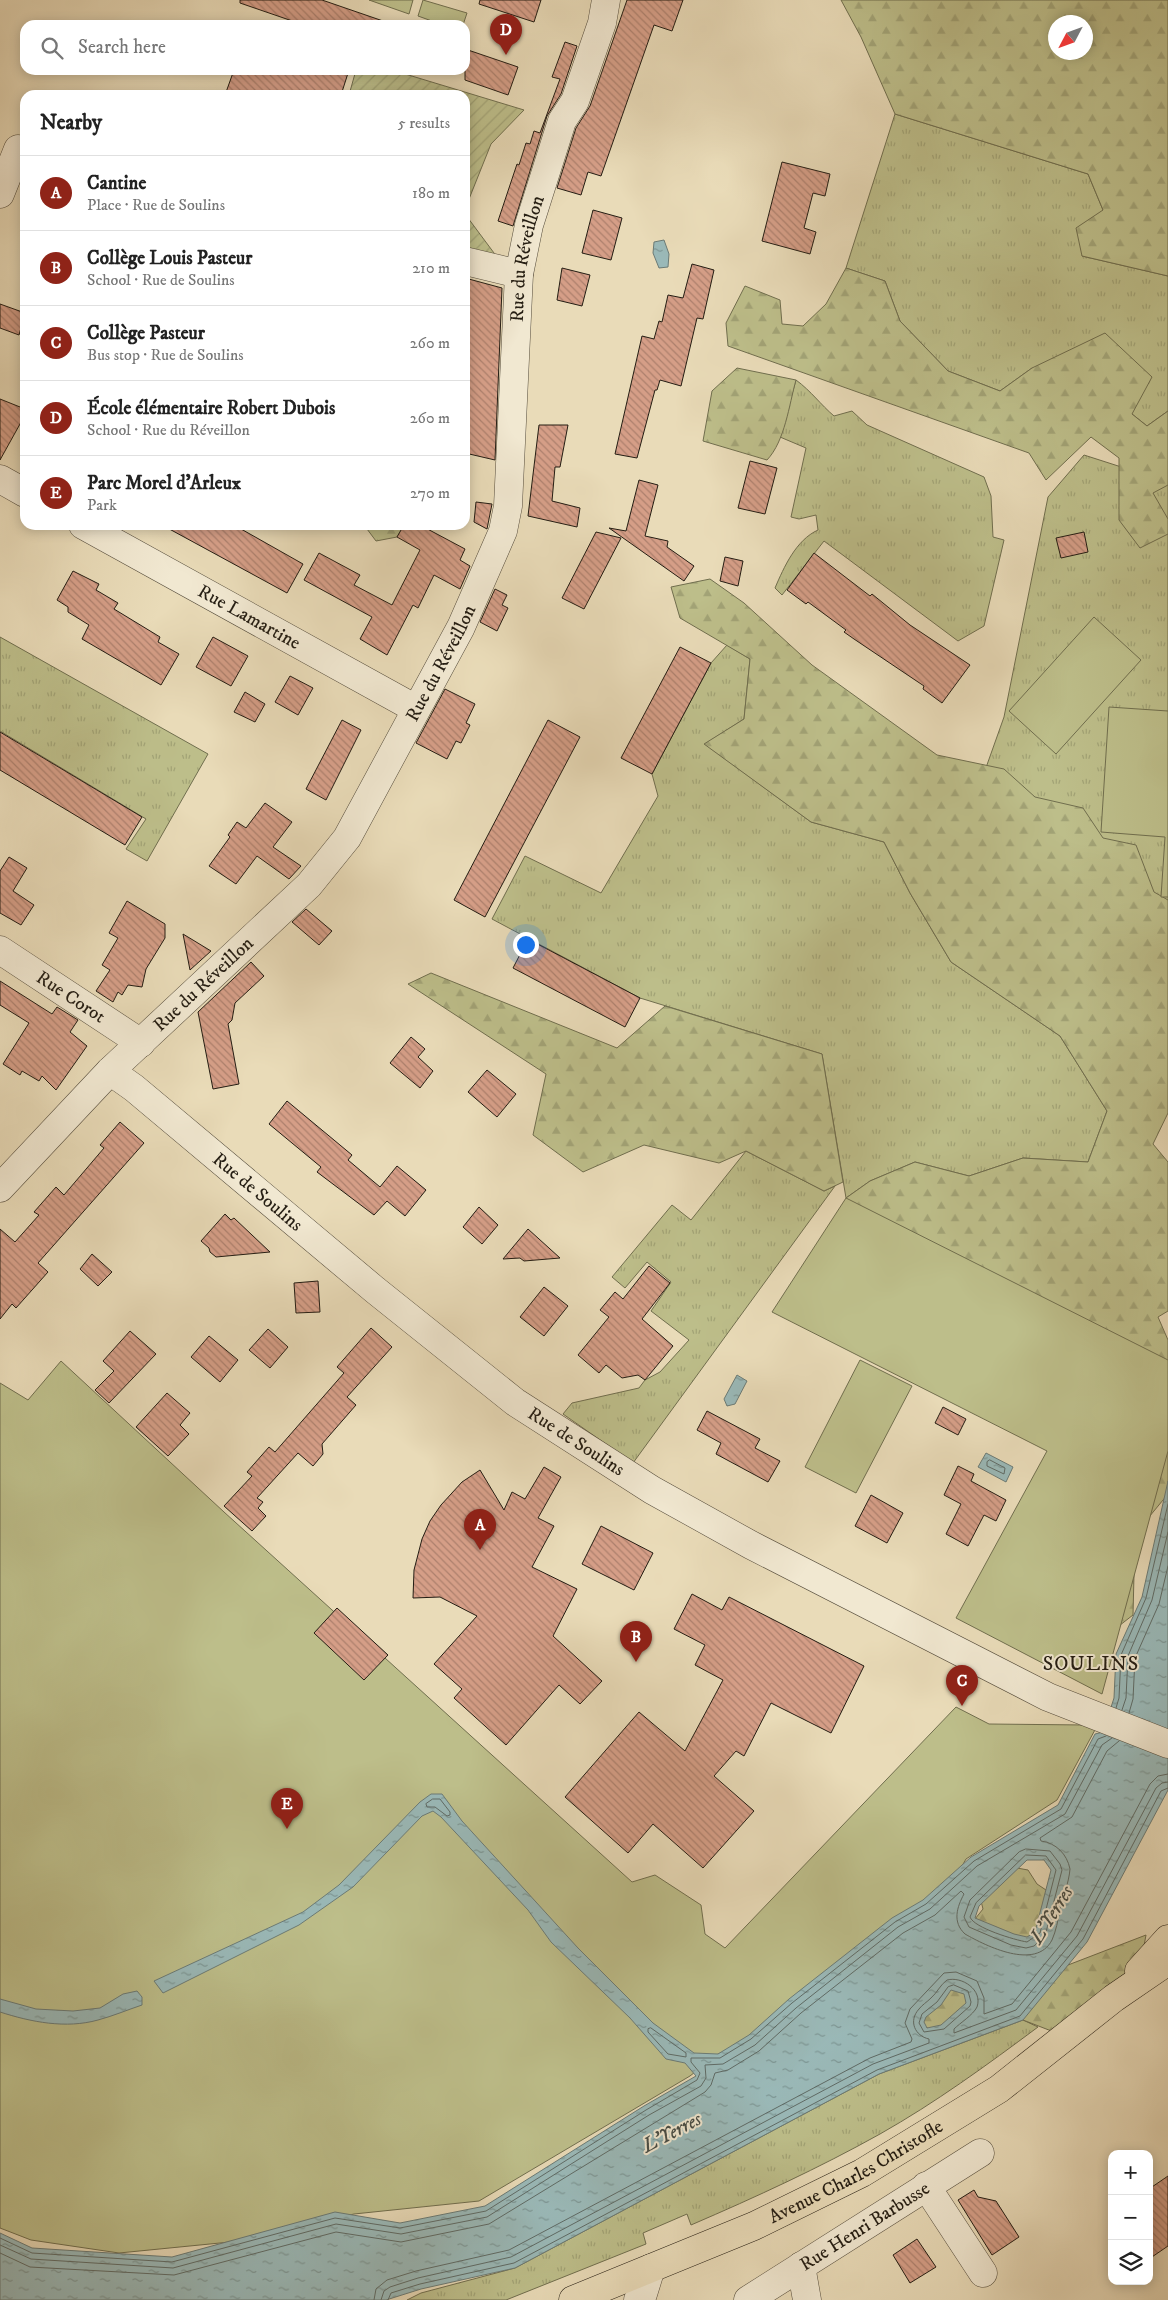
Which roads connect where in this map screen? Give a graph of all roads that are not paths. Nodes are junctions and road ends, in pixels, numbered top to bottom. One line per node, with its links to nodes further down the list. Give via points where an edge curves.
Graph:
1 (606, 0): 5 (street, Rue du Réveillon, via 602,23 575,101 562,121 547,168 529,226)
2 (14, 148): 3 (street)
3 (0, 194)
4 (470, 262): 5 (street)
5 (519, 274): 9 (street, Rue du Réveillon, via 512,458 503,531 461,628)
6 (0, 479): 7 (street)
7 (20, 490)
8 (92, 530): 9 (street, Rue Lamartine)
9 (416, 709): 11 (street, Rue du Réveillon, via 347,838 309,885)
10 (0, 950): 11 (street, Rue Corot)
11 (141, 1043): 12 (street, Rue du Réveillon)
12 (110, 1071): 13 (street, Rue du Réveillon); 14 (street, Rue de Soulins, via 514,1402 652,1490 751,1545 1048,1697)
13 (0, 1188)
14 (1168, 1744)
15 (1168, 1939): 17 (main road, Avenue Charles Christofle)
16 (1168, 1961): 17 (main road, Avenue Charles Christofle)
17 (1114, 1998): 21 (main road, Avenue Charles Christofle, via 999,2089 884,2160 754,2226)
18 (980, 2153): 19 (street, Rue Henri Barbusse)
19 (926, 2186): 20 (street, Rue Henri Barbusse); 22 (street)
20 (801, 2266): 25 (street, Rue Henri Barbusse); 26 (street)
21 (651, 2268): 23 (main road, Avenue Charles Christofle); 24 (street)
22 (983, 2273)
23 (573, 2300)
24 (638, 2300)
25 (748, 2300)
26 (806, 2300)

